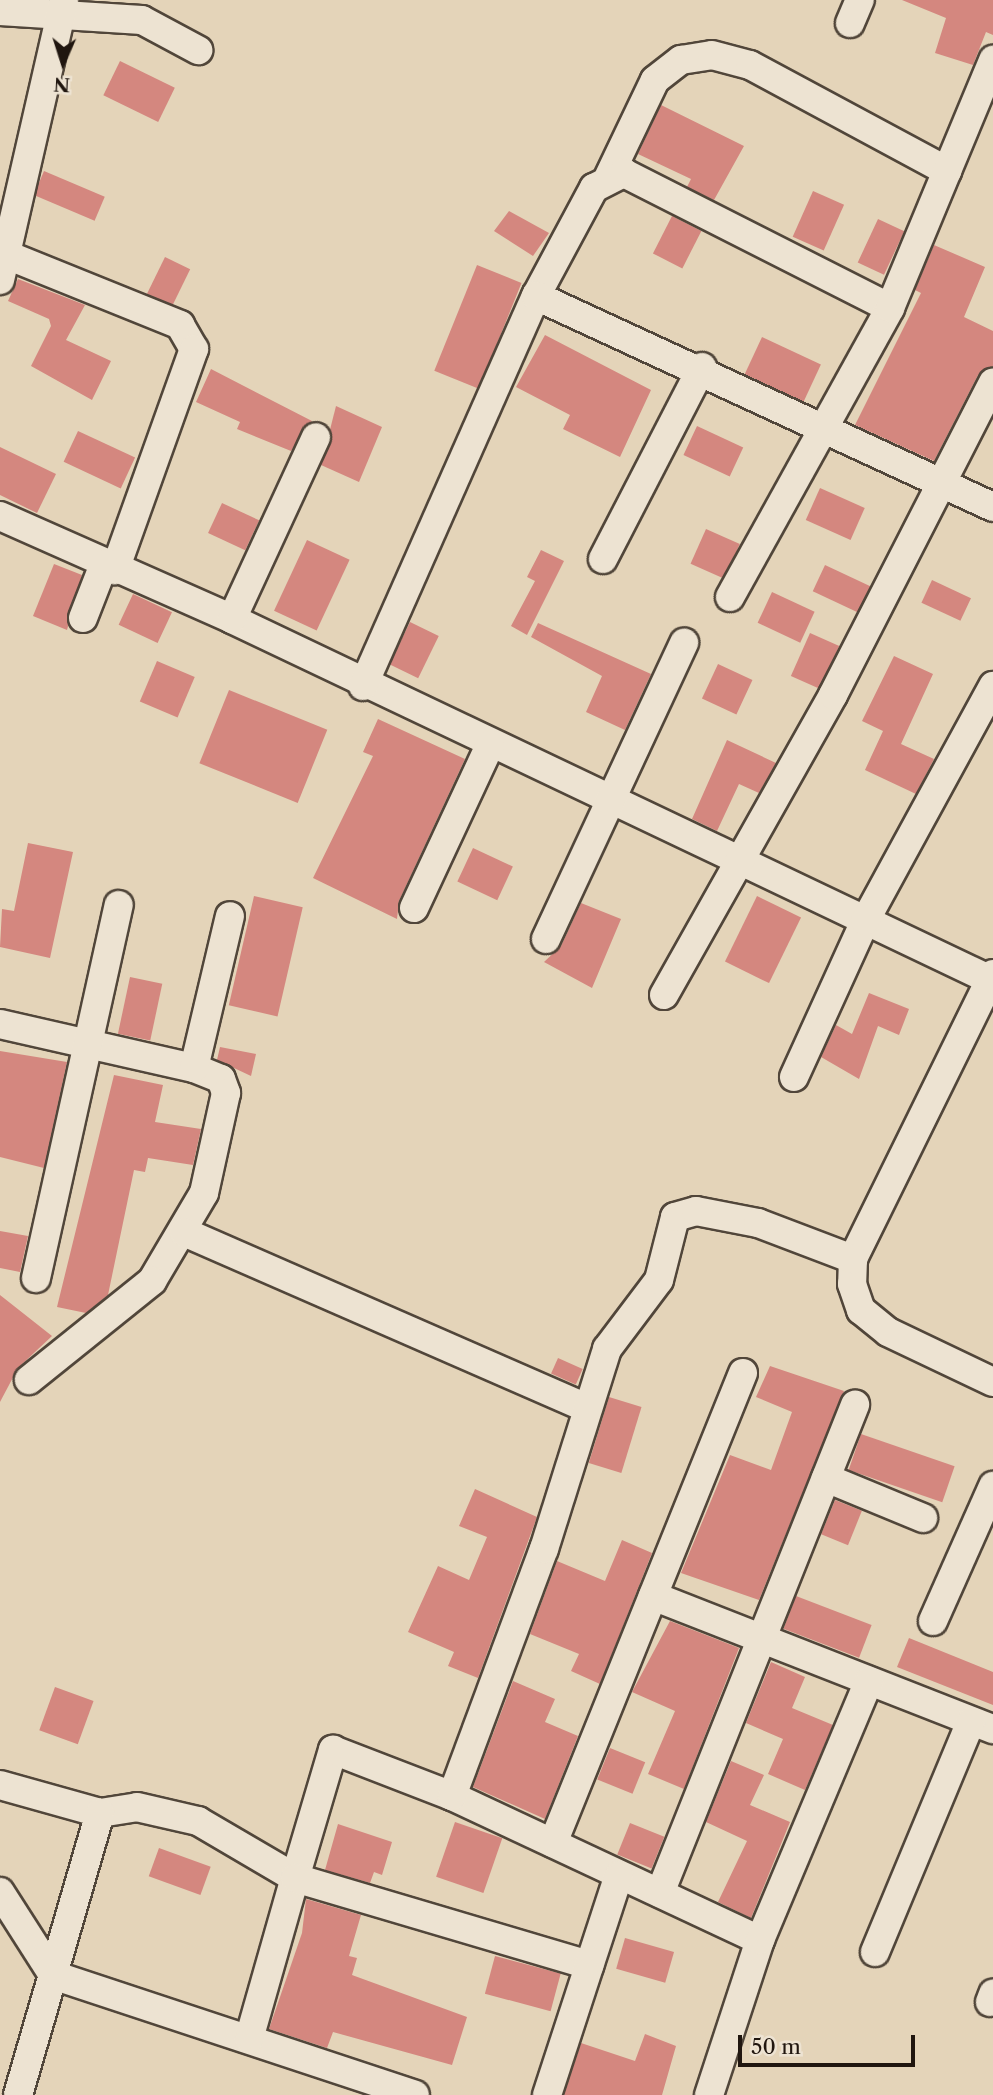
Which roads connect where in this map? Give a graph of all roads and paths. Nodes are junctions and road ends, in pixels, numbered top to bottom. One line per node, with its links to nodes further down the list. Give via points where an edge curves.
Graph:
1 (62, 9): 2 (street); 3 (street, via 142,20); 7 (street)
2 (0, 11)
3 (198, 50)
4 (993, 60): 5 (street)
5 (947, 170): 6 (street, via 750,65 712,55 681,60 655,80); 9 (street)
6 (609, 176): 8 (street, via 594,188); 9 (street, via 639,175)
7 (3, 267): 18 (street, via 180,325 194,349)
8 (536, 296): 10 (street); 23 (street)
9 (890, 308): 12 (street)
10 (702, 367): 12 (street); 17 (street)
11 (993, 383): 14 (street)
12 (826, 426): 14 (street); 19 (street)
13 (316, 437): 21 (street)
14 (940, 483): 15 (street); 27 (street, via 833,695)
15 (993, 507)
16 (0, 516): 18 (street)
17 (603, 559)
18 (110, 567): 20 (street); 21 (street)
19 (730, 597)
20 (83, 618)
21 (232, 619): 23 (street)
22 (684, 643): 26 (street)
23 (363, 686): 25 (street)
24 (993, 686): 31 (street)
25 (490, 745): 26 (street); 29 (street)
26 (610, 800): 27 (street); 32 (street)
27 (736, 859): 31 (street); 34 (street)
28 (119, 905): 36 (street)
29 (414, 908)
30 (230, 916): 37 (street)
31 (865, 921): 33 (street); 38 (street)
32 (546, 939)
33 (992, 978): 40 (street)
34 (664, 995)
35 (0, 1024): 36 (street)
36 (88, 1044): 37 (street); 41 (street)
37 (194, 1068): 39 (street, via 221,1079 226,1093 218,1150)
38 (794, 1077)
39 (184, 1232): 43 (street, via 152,1281); 46 (street)
40 (853, 1259): 44 (street, via 861,1310 888,1332); 46 (street, via 800,1234 684,1212 671,1224 659,1280 616,1330)
41 (36, 1278)
42 (743, 1373): 50 (street)
43 (29, 1380)
44 (993, 1382)
45 (855, 1405): 47 (street)
46 (585, 1407): 56 (street, via 544,1549)
47 (826, 1478): 49 (street); 52 (street)
48 (993, 1486): 51 (street)
49 (923, 1518)
50 (653, 1596): 52 (street); 58 (street)
51 (933, 1621)
52 (762, 1639): 53 (street); 62 (street)
53 (869, 1681): 54 (street); 63 (street)
54 (982, 1725): 64 (street)
55 (0, 1784): 57 (street)
56 (452, 1796): 58 (street); 60 (street, via 333,1750)
57 (100, 1813): 60 (street, via 137,1807 198,1821); 66 (street)
58 (553, 1843): 59 (street)
59 (619, 1875): 62 (street); 65 (street)
60 (295, 1878): 65 (street); 67 (street)
61 (0, 1892): 66 (street)
62 (660, 1894): 63 (street)
63 (760, 1940): 71 (street)
64 (875, 1952)
65 (589, 1965): 70 (street)
66 (53, 1975): 67 (street); 69 (street)
67 (249, 2039): 68 (street)
68 (403, 2093)
69 (18, 2095)
70 (547, 2095)
71 (709, 2095)

